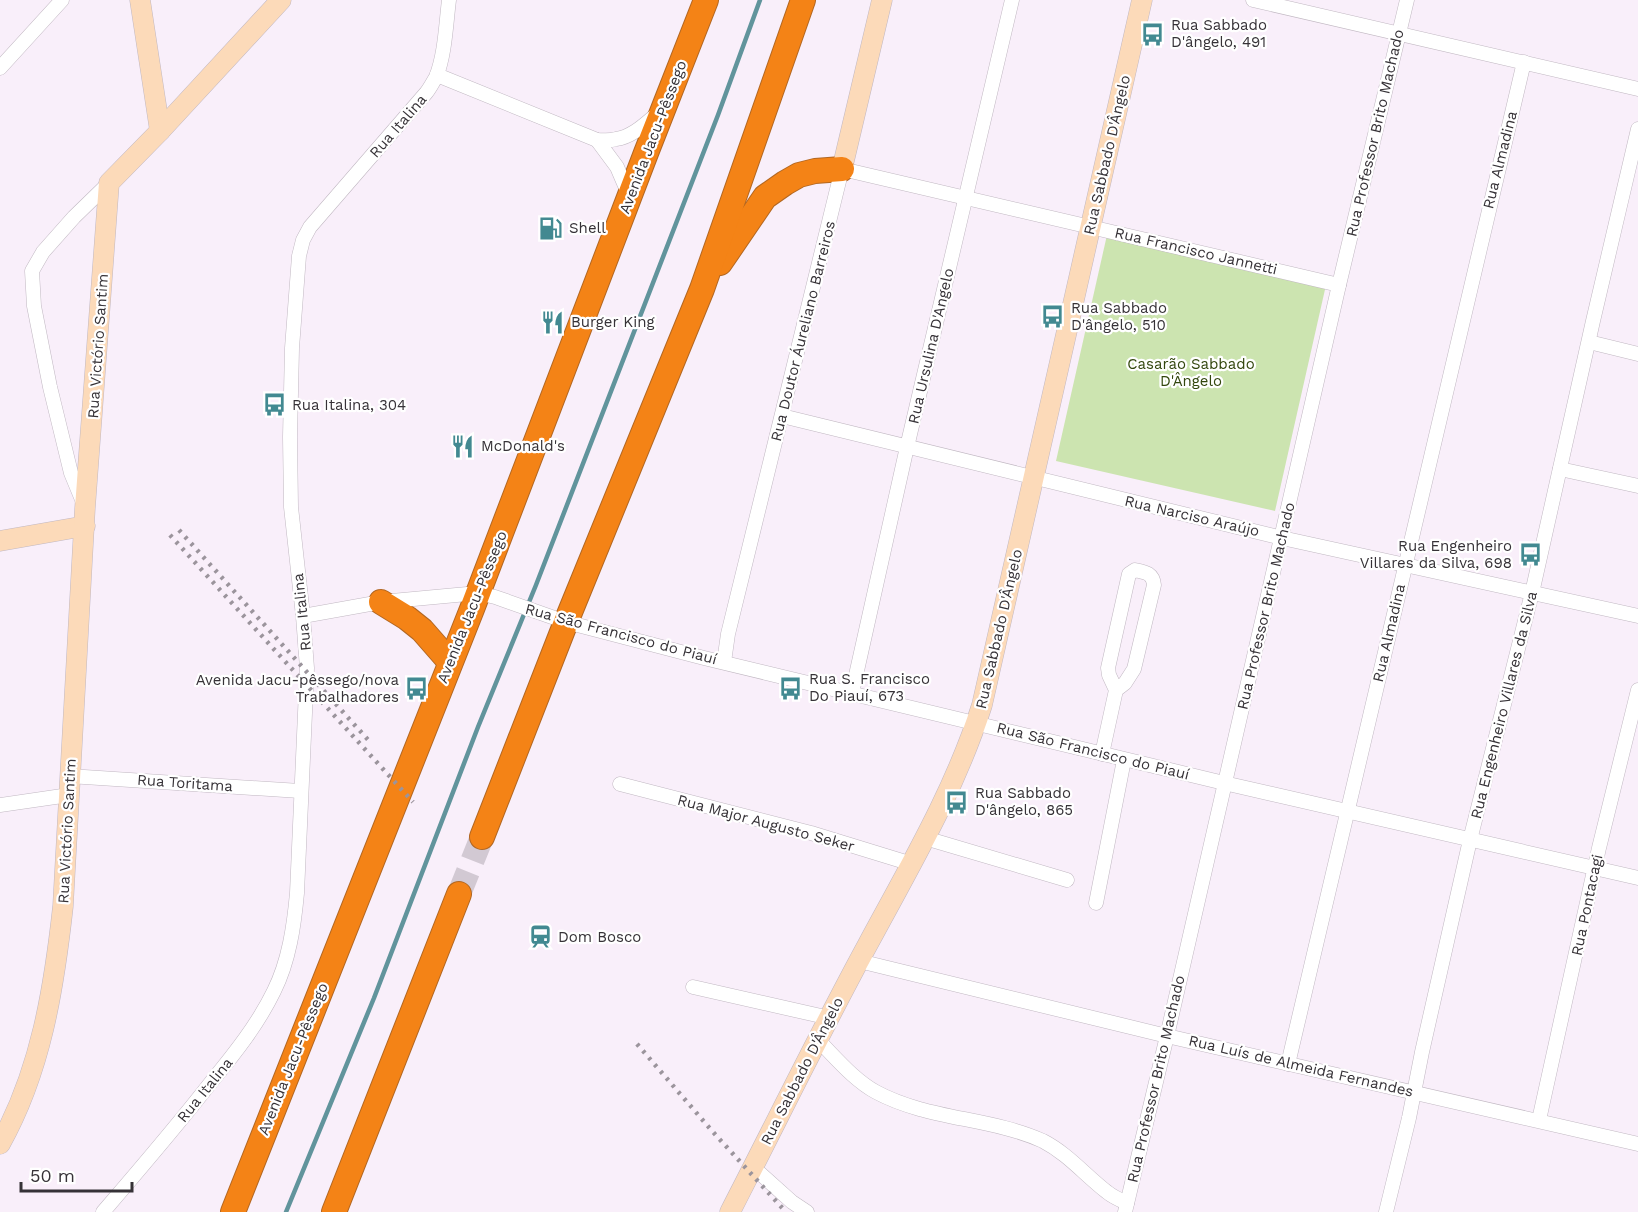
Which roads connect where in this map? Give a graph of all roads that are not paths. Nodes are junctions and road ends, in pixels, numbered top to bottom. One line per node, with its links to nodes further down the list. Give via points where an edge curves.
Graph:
1 (63, 0): 14 (street)
2 (140, 0): 19 (street)
3 (281, 0): 19 (street, Rua Victório Santim)
4 (449, 0): 15 (street, Rua Italina)
5 (706, 0): 17 (highway, Avenida Jacu-Pêssego)
6 (803, 0): 27 (highway)
7 (882, 0): 21 (street, Rua Doutor Áureliano Barreiros)
8 (1012, 0): 24 (street, Rua Ursulina D'Angelo)
9 (1143, 0): 25 (street, Rua Sabbado D'Ângelo)
10 (1253, 0): 12 (street)
11 (1407, 0): 12 (street, Rua Professor Brito Machado)
12 (1399, 34): 13 (street); 26 (street, Rua Professor Brito Machado)
13 (1524, 62): 16 (street); 38 (street, Rua Almadina)
14 (0, 68)
15 (437, 75): 20 (street); 42 (street, Rua Italina, via 426,93 310,227 299,256 292,348 290,467)
16 (1638, 89)
17 (665, 108): 20 (street, via 632,133); 23 (highway, Avenida Jacu-Pêssego)
18 (1638, 129): 28 (street, Rua Engenheiro Villares da Silva)
19 (160, 131): 22 (street, Rua Victório Santim)
20 (597, 140): 23 (street, via 617,167)
21 (842, 169): 24 (street, Rua Francisco Jannetti); 27 (highway, via 799,175 765,197); 30 (street, Rua Doutor Áureliano Barreiros)
22 (110, 183): 35 (street, Rua Victório Santim); 35 (street, Rua Victório Santim, via 43,252 32,271 34,306 50,387)
23 (630, 197): 40 (highway, Avenida Jacu-Pêssego, via 562,371)
24 (967, 197): 25 (street, Rua Francisco Jannetti); 31 (street, Rua Ursulina D'Angelo)
25 (1091, 226): 26 (street, Rua Francisco Jannetti); 33 (street, Rua Sabbado D'Ângelo)
26 (1339, 285): 36 (street, Rua Professor Brito Machado)
27 (702, 290): 44 (highway)
28 (1589, 342): 29 (street); 32 (street, Rua Engenheiro Villares da Silva)
29 (1638, 354)
30 (782, 416): 31 (street, Rua Narciso Araújo); 46 (street, Rua Doutor Áureliano Barreiros)
31 (907, 447): 33 (street, Rua Narciso Araújo); 49 (street, Rua Ursulina D'Angelo)
32 (1560, 468): 34 (street); 39 (street, Rua Engenheiro Villares da Silva)
33 (1033, 478): 36 (street, Rua Narciso Araújo); 50 (street, Rua Sabbado D'Ângelo)
34 (1638, 486)
35 (85, 517): 37 (street); 55 (street, Rua Victório Santim)
36 (1282, 538): 38 (street, Rua Narciso Araújo); 53 (street, Rua Professor Brito Machado)
37 (0, 541)
38 (1405, 564): 39 (street, Rua Narciso Araújo); 58 (street, Rua Almadina)
39 (1532, 592): 43 (street, Rua Narciso Araújo); 61 (street, Rua Engenheiro Villares da Silva)
40 (487, 595): 41 (street, Rua São Francisco do Piauí); 44 (street, Rua São Francisco do Piauí); 45 (highway, Avenida Jacu-Pêssego)
41 (381, 602): 42 (street, Rua São Francisco do Piauí); 45 (highway, via 422,630)
42 (303, 616): 56 (street, Rua Italina, via 307,668)
43 (1638, 616)
44 (556, 619): 46 (street, Rua São Francisco do Piauí); 59 (highway)
45 (450, 662): 81 (highway, Avenida Jacu-Pêssego)
46 (724, 662): 49 (street, Rua São Francisco do Piauí)
47 (1116, 690): 47 (street, via 1108,668 1129,574 1135,570 1148,573 1154,585 1134,669); 51 (street)
48 (1638, 690): 63 (street, Rua Pontacagi)
49 (852, 693): 50 (street, Rua São Francisco do Piauí)
50 (976, 723): 51 (street, Rua São Francisco do Piauí); 60 (street, Rua Sabbado D'Ângelo)
51 (1102, 754): 52 (street, Rua São Francisco do Piauí)
52 (1124, 759): 53 (street, Rua São Francisco do Piauí); 67 (street)
53 (1224, 783): 58 (street, Rua São Francisco do Piauí); 71 (street, Rua Professor Brito Machado)
54 (620, 784): 62 (street, Rua Major Augusto Seker)
55 (69, 785): 56 (street, Rua Toritama); 57 (street, Rua Toritama); 76 (street, Rua Victório Santim, via 63,906 50,1004 26,1090)
56 (300, 790): 80 (street, Rua Italina, via 295,913 285,963 274,991 248,1036)
57 (0, 805)
58 (1347, 812): 61 (street, Rua São Francisco do Piauí); 73 (street, Rua Almadina)
59 (482, 837)
60 (925, 838): 62 (street, Rua Sabbado D'Ângelo); 65 (street)
61 (1470, 840): 63 (street, Rua São Francisco do Piauí); 74 (street, Rua Engenheiro Villares da Silva)
62 (912, 864): 68 (street, Rua Sabbado D'Ângelo)
63 (1595, 869): 64 (street, Rua São Francisco do Piauí); 75 (street, Rua Pontacagi)
64 (1638, 878)
65 (1067, 880)
66 (459, 894): 82 (highway)
67 (1096, 903)
68 (859, 961): 70 (street, Rua Sabbado D'Ângelo); 71 (street, Rua Luís de Almeida Fernandes)
69 (693, 987): 70 (street)
70 (830, 1018): 72 (street, Rua Sabbado D'Ângelo)
71 (1167, 1036): 73 (street, Rua Luís de Almeida Fernandes); 79 (street, Rua Professor Brito Machado)
72 (818, 1041): 78 (street, Rua Sabbado D'Ângelo); 79 (street, via 858,1079 899,1102 1004,1127 1055,1148)
73 (1288, 1064): 74 (street, Rua Luís de Almeida Fernandes)
74 (1414, 1092): 75 (street, Rua Luís de Almeida Fernandes); 85 (street, Rua Engenheiro Villares da Silva)
75 (1539, 1120): 77 (street, Rua Luís de Almeida Fernandes)
76 (0, 1144)
77 (1638, 1144)
78 (753, 1167): 83 (street, Rua Sabbado D'Ângelo); 84 (street)
79 (1126, 1208)
80 (104, 1212)
81 (233, 1212)
82 (334, 1212)
83 (730, 1212)
84 (807, 1212)
85 (1386, 1212)

